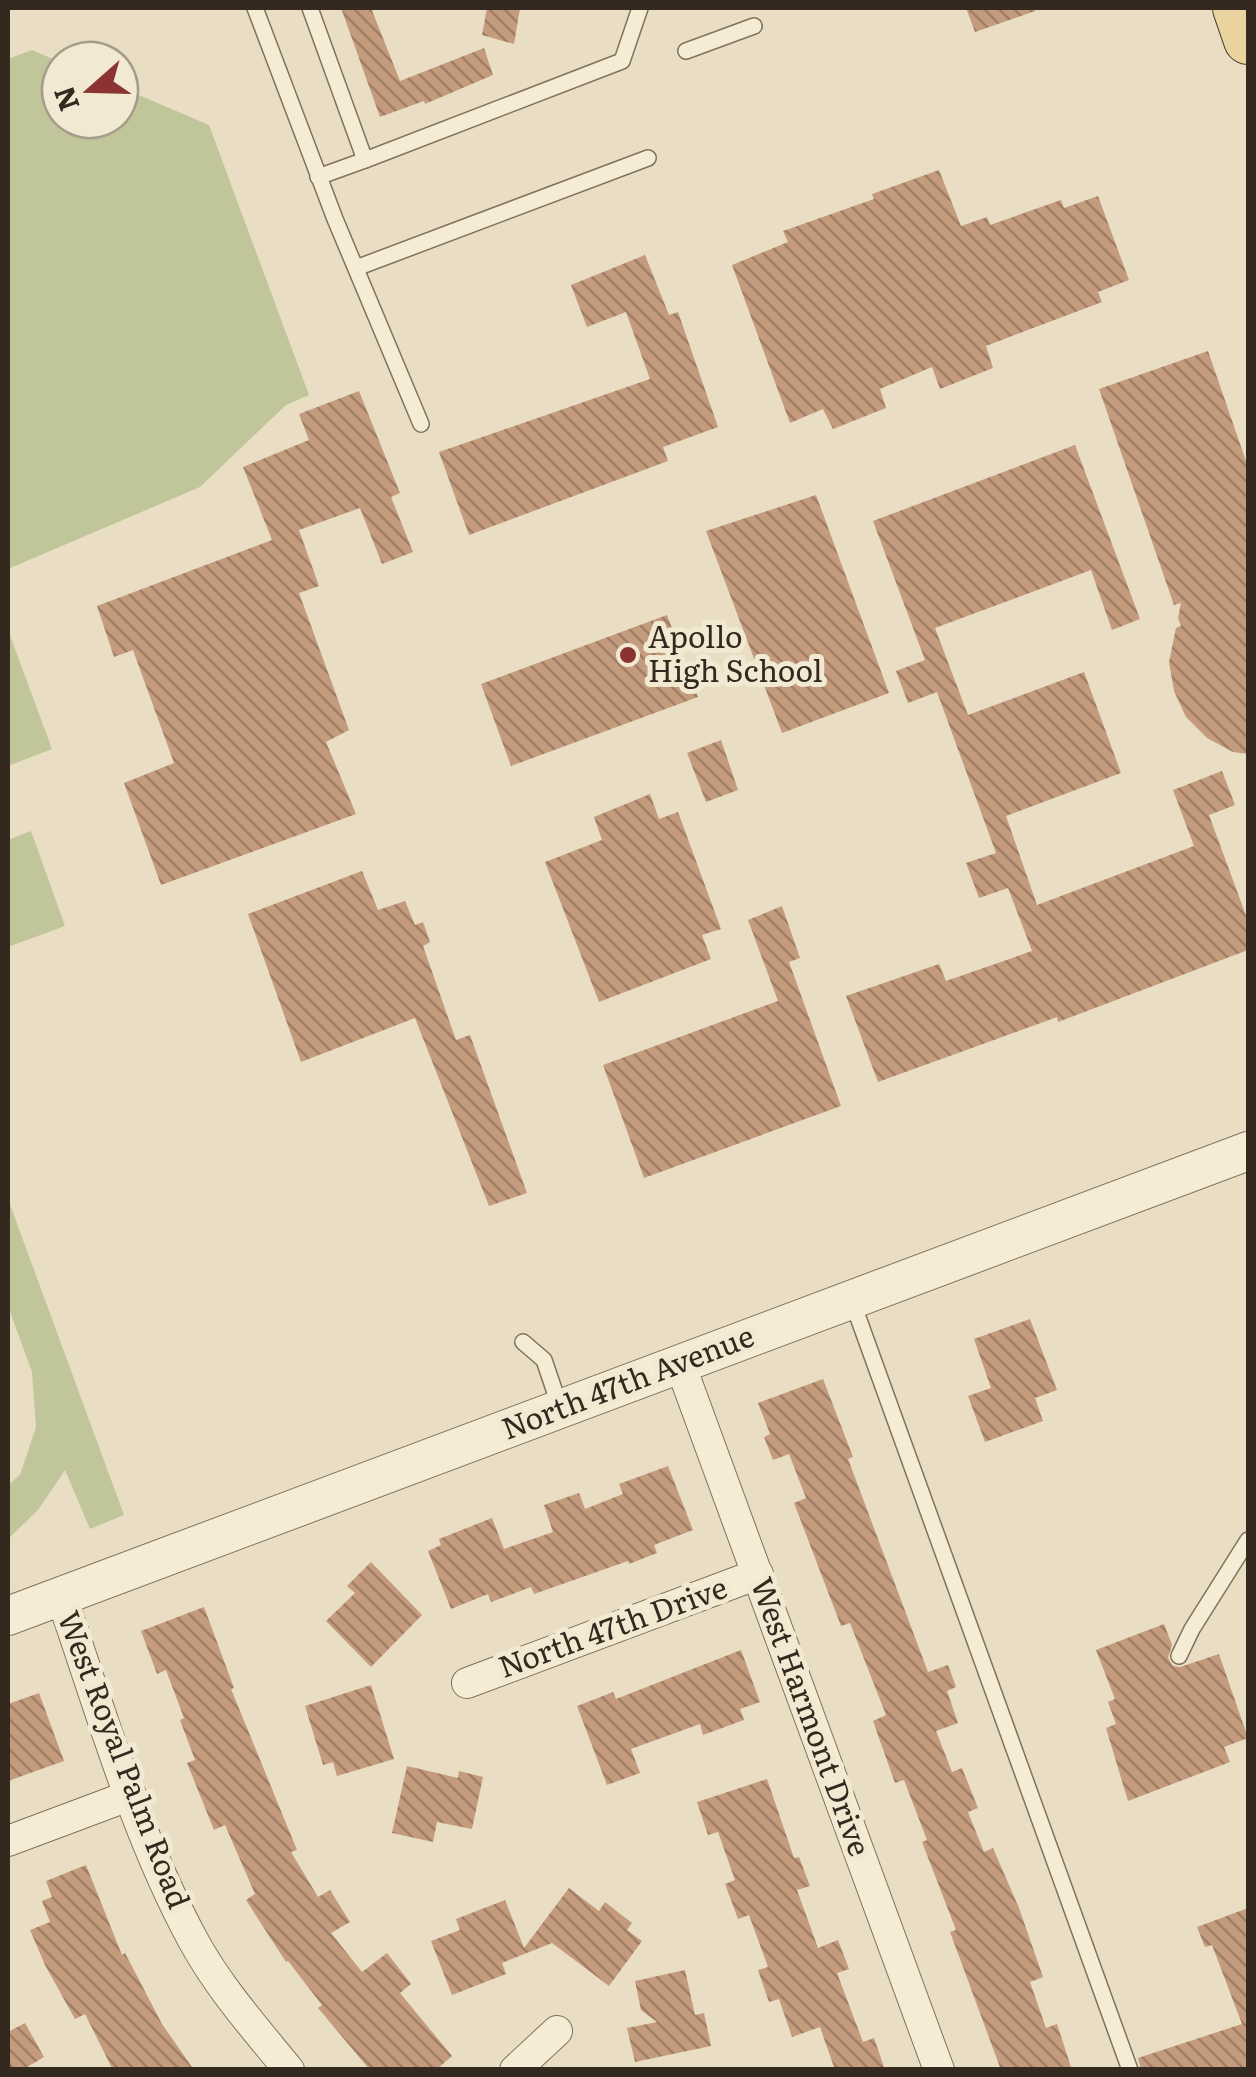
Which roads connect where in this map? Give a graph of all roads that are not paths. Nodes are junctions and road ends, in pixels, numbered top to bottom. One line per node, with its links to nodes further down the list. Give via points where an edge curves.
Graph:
1 (255, 8): 10 (lane)
2 (310, 8): 9 (lane)
3 (640, 8): 9 (lane, via 622,60)
4 (1237, 8): 6 (main road)
5 (754, 26): 7 (lane)
6 (1248, 40)
7 (686, 51)
8 (648, 158): 11 (lane)
9 (365, 160): 10 (lane)
10 (318, 176): 11 (lane)
11 (356, 268): 12 (lane)
12 (421, 424)
13 (1248, 1151): 14 (street, North 47th Avenue)
14 (850, 1298): 16 (street, North 47th Avenue); 30 (lane)
15 (523, 1342): 17 (lane, via 544,1360)
16 (680, 1364): 17 (street, North 47th Avenue); 19 (street, West Harmont Drive)
17 (561, 1410): 20 (street, North 47th Avenue)
18 (1248, 1540): 22 (lane)
19 (758, 1574): 23 (street, North 47th Drive); 29 (street, West Harmont Drive)
20 (61, 1596): 21 (street, North 47th Avenue); 24 (street, West Royal Palm Road)
21 (8, 1616)
22 (1180, 1656)
23 (467, 1683)
24 (130, 1795): 25 (street); 27 (street, West Royal Palm Road, via 193,1940)
25 (8, 1840)
26 (557, 2031): 28 (street)
27 (289, 2070)
28 (516, 2070)
29 (939, 2070)
30 (1130, 2070)

